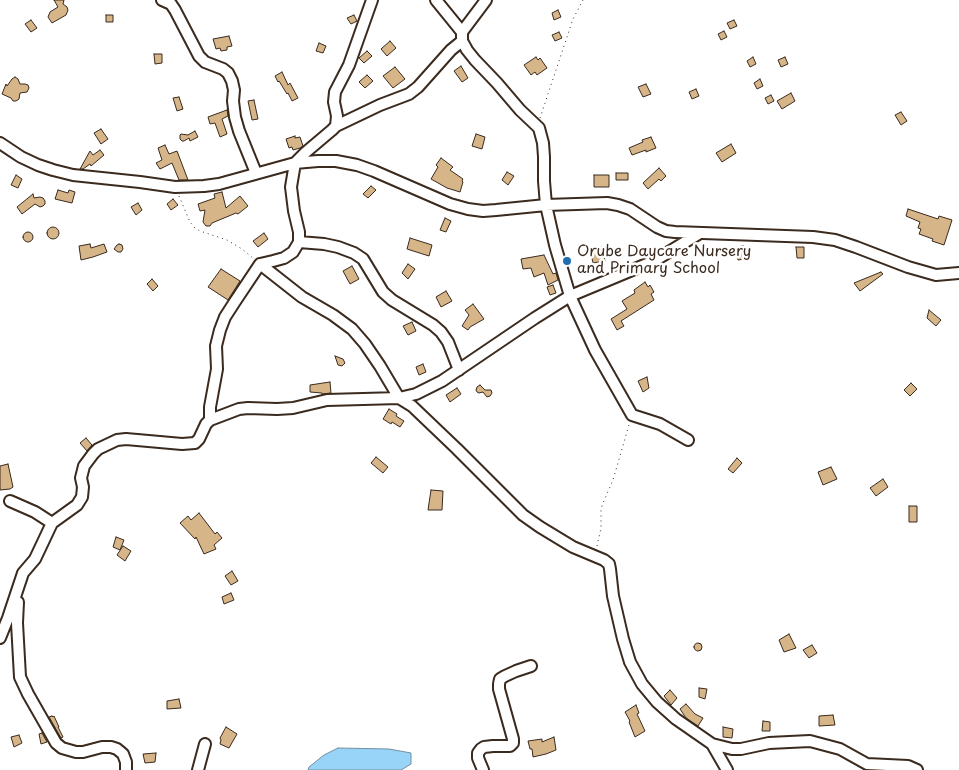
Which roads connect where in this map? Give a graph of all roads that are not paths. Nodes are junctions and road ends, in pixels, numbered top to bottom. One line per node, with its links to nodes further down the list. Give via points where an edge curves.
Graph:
1 (162, 0): 9 (street, via 175,10 199,56 228,73 234,90 235,117)
2 (372, 0): 6 (street, via 349,65 335,92)
3 (436, 0): 5 (street)
4 (486, 0): 5 (street)
5 (462, 36): 6 (street, via 409,94); 10 (street, via 474,60 539,128 543,143)
6 (336, 126): 8 (street)
7 (0, 142): 9 (street, via 38,165 73,175 175,187 219,184)
8 (295, 163): 9 (street); 10 (street, via 336,160 357,165 468,209 483,211); 12 (street, via 291,187)
9 (256, 173)
10 (546, 205): 11 (street, via 618,205 666,231); 15 (street)
11 (700, 234): 14 (street, via 835,240 936,275); 15 (street, via 654,261)
12 (299, 242): 13 (street, via 284,258); 16 (street, via 338,247 363,259 383,292 441,332)
13 (260, 264): 18 (street, via 352,330 380,366); 20 (street, via 220,330)
14 (959, 273)
15 (570, 296): 16 (street); 21 (street, via 595,350 632,415 660,424)
16 (459, 370): 17 (street)
17 (416, 394): 18 (street); 19 (street)
18 (399, 398): 19 (street); 20 (street, via 327,400 293,408 248,408)
19 (412, 406): 28 (street, via 523,515 573,547 608,564 623,639 642,684 676,719)
20 (210, 420): 23 (street, via 195,442 182,444 126,439 98,449 84,466 82,497)
21 (688, 440)
22 (10, 501): 23 (street)
23 (52, 523): 24 (street, via 38,554)
24 (20, 580): 25 (street); 29 (street, via 16,615 19,668 28,694 62,748 76,752 102,747 117,749 126,762)
25 (0, 638)
26 (531, 666): 31 (street, via 500,679 499,689 513,743 481,749 478,758)
27 (205, 744): 30 (street)
28 (712, 744): 32 (street); 33 (street, via 741,749 769,743 810,741 840,749 867,764 908,766)
29 (126, 770)
30 (198, 770)
31 (483, 770)
32 (727, 770)
33 (917, 770)

